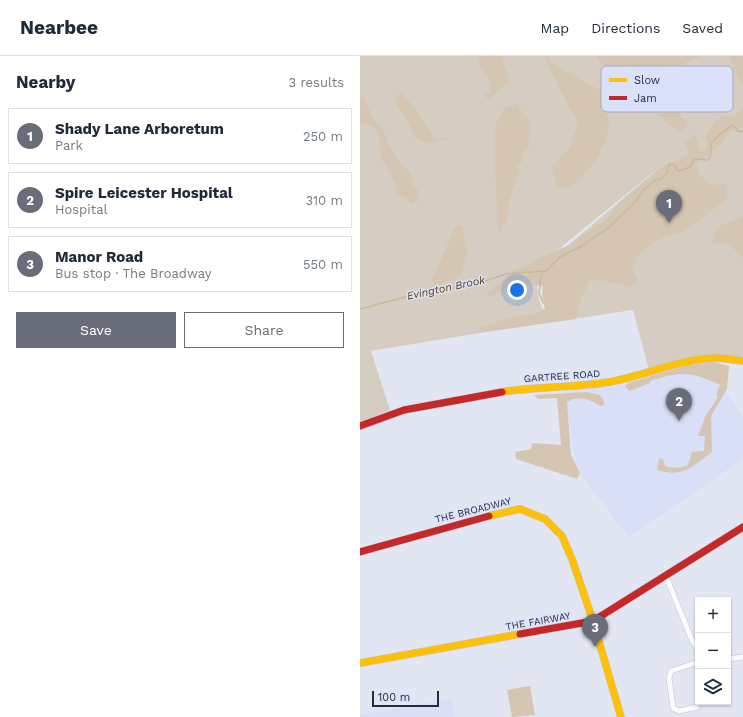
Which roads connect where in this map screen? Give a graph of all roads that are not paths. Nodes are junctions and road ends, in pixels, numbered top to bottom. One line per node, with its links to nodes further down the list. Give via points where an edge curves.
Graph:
1 (743, 361): 2 (street, GARTREE ROAD, via 716,358 690,361 609,382 530,387 404,410)
2 (360, 426)
3 (743, 527): 5 (street, THE FAIRWAY)
4 (360, 552): 6 (street, THE BROADWAY, via 520,509 545,519 562,536)
5 (666, 576): 6 (street, THE FAIRWAY); 7 (street)
6 (593, 621): 10 (street, THE FAIRWAY); 13 (street, THE BROADWAY)
7 (695, 645)
8 (743, 657): 9 (street)
9 (731, 659)
10 (360, 663)
11 (695, 663): 12 (street, via 671,671 669,678 673,708 679,711)
12 (697, 707)
13 (621, 717)

